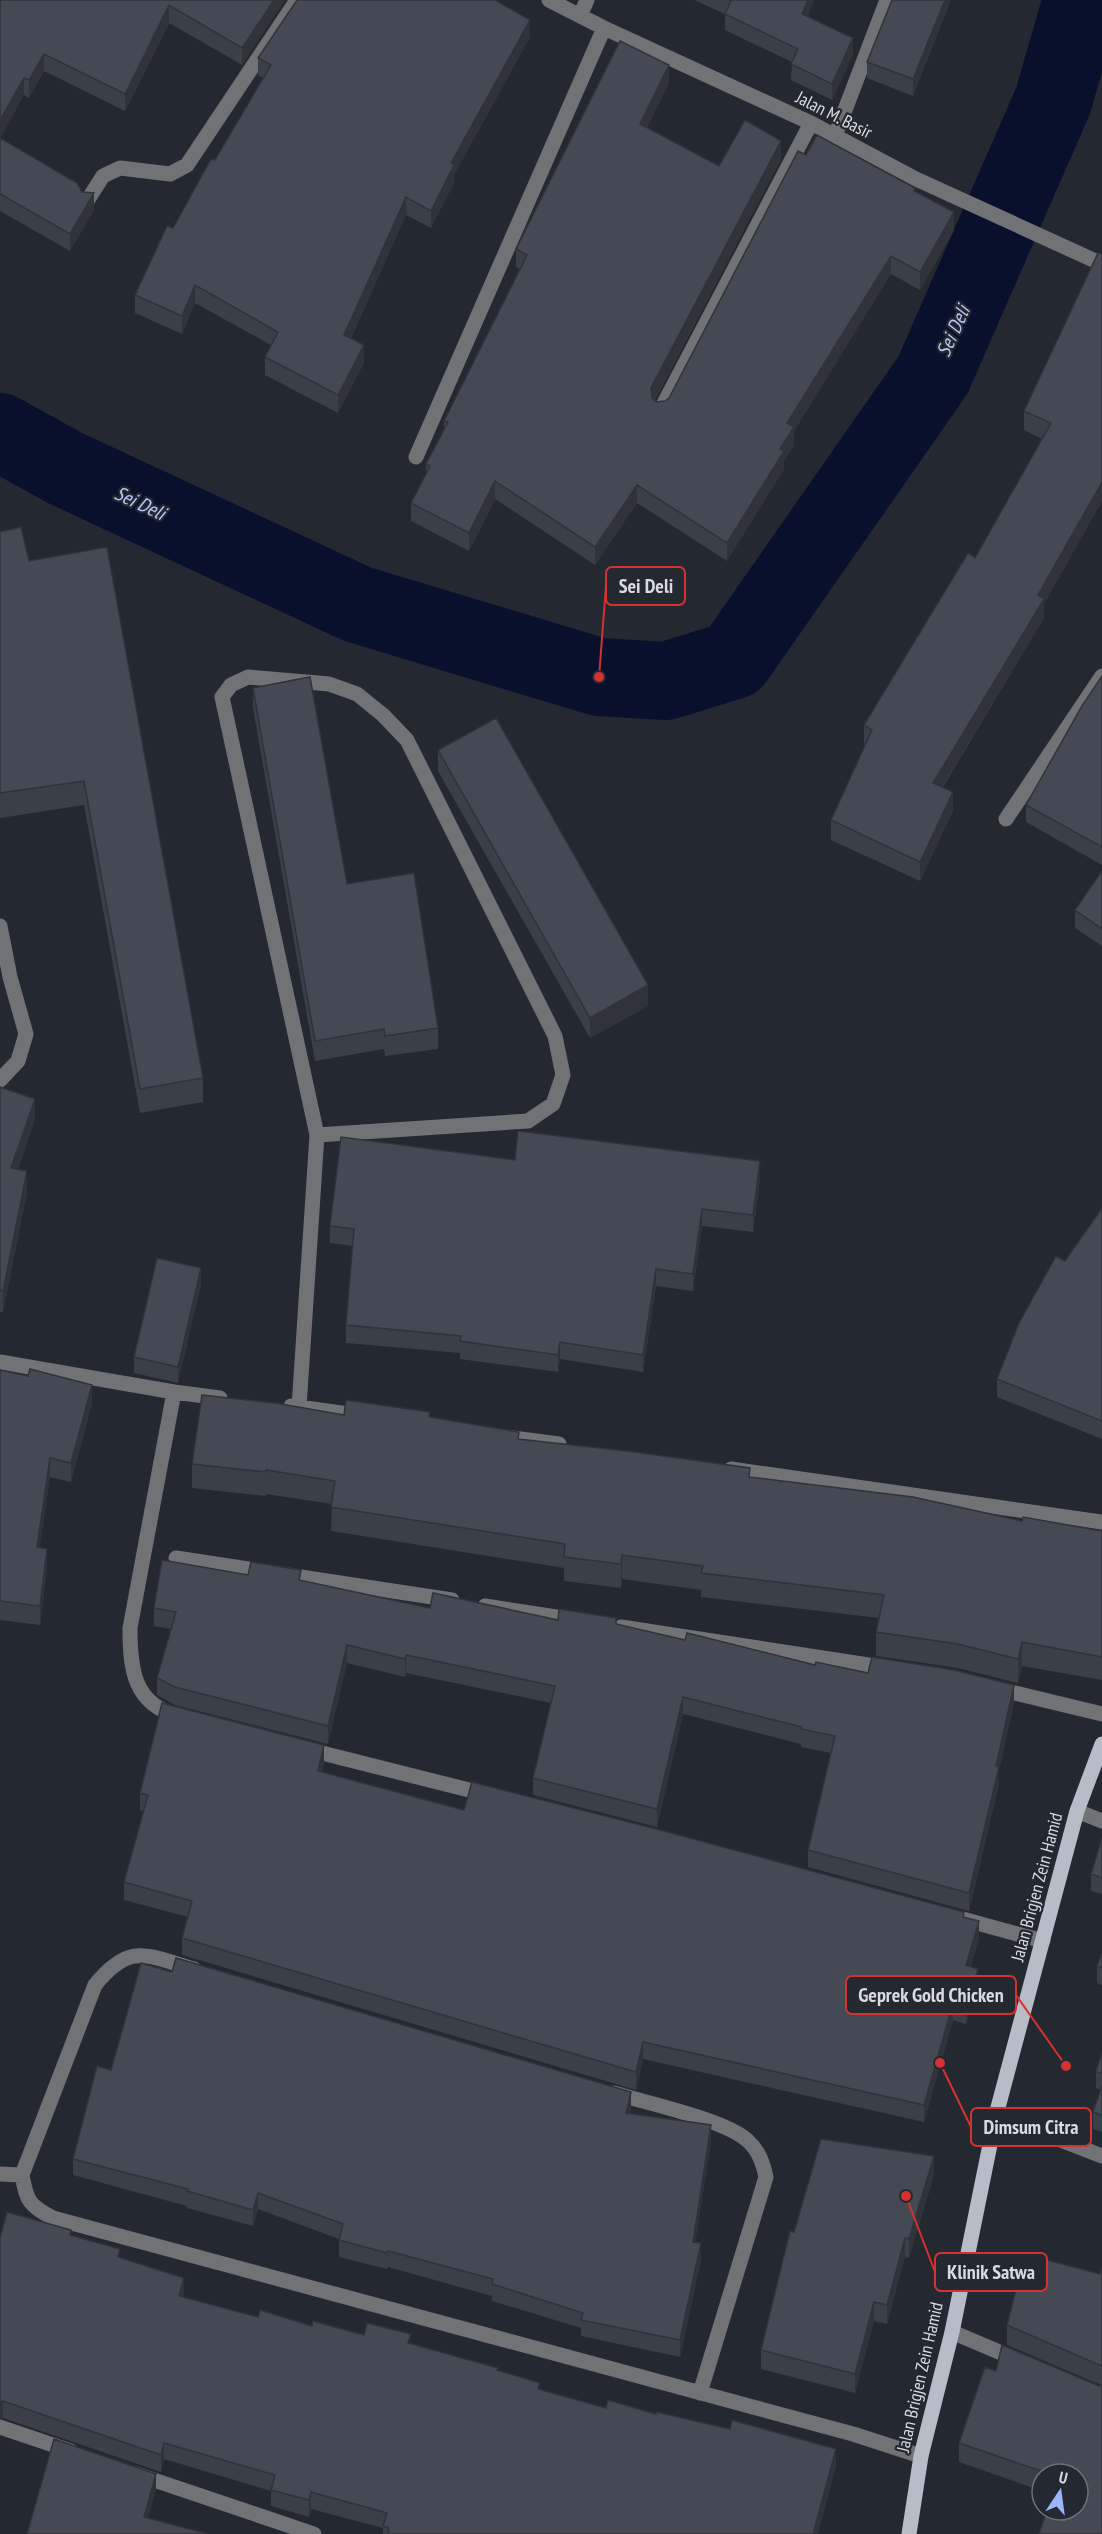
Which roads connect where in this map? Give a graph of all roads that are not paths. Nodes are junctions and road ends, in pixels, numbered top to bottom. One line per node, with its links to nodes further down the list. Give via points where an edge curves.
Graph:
1 (297, 0): 9 (street, via 187,165 170,174 120,168 103,176)
2 (549, 0): 5 (street, Jalan M. Basir)
3 (587, 0): 5 (street)
4 (887, 0): 8 (street)
5 (580, 16): 6 (street, Jalan M. Basir)
6 (604, 28): 7 (street, Jalan M. Basir); 12 (street)
7 (811, 123): 8 (street, Jalan M. Basir); 11 (street)
8 (835, 136): 10 (street, Jalan M. Basir, via 916,179)
9 (87, 201)
10 (1102, 264)
11 (660, 411)
12 (416, 457)
13 (1102, 676): 14 (street)
14 (1006, 819)
15 (0, 926): 16 (street, via 26,1034 18,1061)
16 (0, 1080)
17 (317, 1135): 17 (street, via 528,1121 553,1104 563,1075 555,1036 407,740 357,694 329,684 248,677 231,685 222,697); 22 (street)
18 (0, 1362): 19 (street)
19 (174, 1392): 20 (street); 32 (street, via 130,1628 130,1659 137,1685 151,1703)
20 (231, 1399)
21 (277, 1404): 22 (street)
22 (299, 1407): 23 (street)
23 (382, 1419)
24 (488, 1434): 25 (street)
25 (571, 1446)
26 (712, 1466): 27 (street)
27 (1102, 1522)
28 (176, 1558): 29 (street)
29 (909, 1671)
30 (978, 1684): 31 (street)
31 (1102, 1714)
32 (195, 1720)
33 (287, 1744): 35 (street)
34 (1102, 1744): 36 (main road, Jalan Brigjen Zein Hamid)
35 (504, 1798)
36 (1077, 1811): 37 (street); 39 (main road, Jalan Brigjen Zein Hamid)
37 (1102, 1821)
38 (939, 1913): 39 (street)
39 (1043, 1941): 42 (main road, Jalan Brigjen Zein Hamid)
40 (206, 1973): 45 (street, via 149,1956 126,1957 109,1967 94,1986)
41 (594, 2087): 48 (street, via 730,2128 749,2141 763,2160 766,2177)
42 (996, 2115): 43 (street); 46 (main road, Jalan Brigjen Zein Hamid)
43 (1102, 2156)
44 (0, 2174): 45 (street)
45 (22, 2175): 48 (street, via 32,2206 53,2218)
46 (951, 2332): 47 (street); 50 (main road, Jalan Brigjen Zein Hamid)
47 (1027, 2364)
48 (700, 2393): 50 (street)
49 (0, 2427): 51 (street)
50 (921, 2456): 54 (main road, Jalan Brigjen Zein Hamid)
51 (90, 2458)
52 (123, 2469): 53 (street)
53 (314, 2534)
54 (909, 2534)

